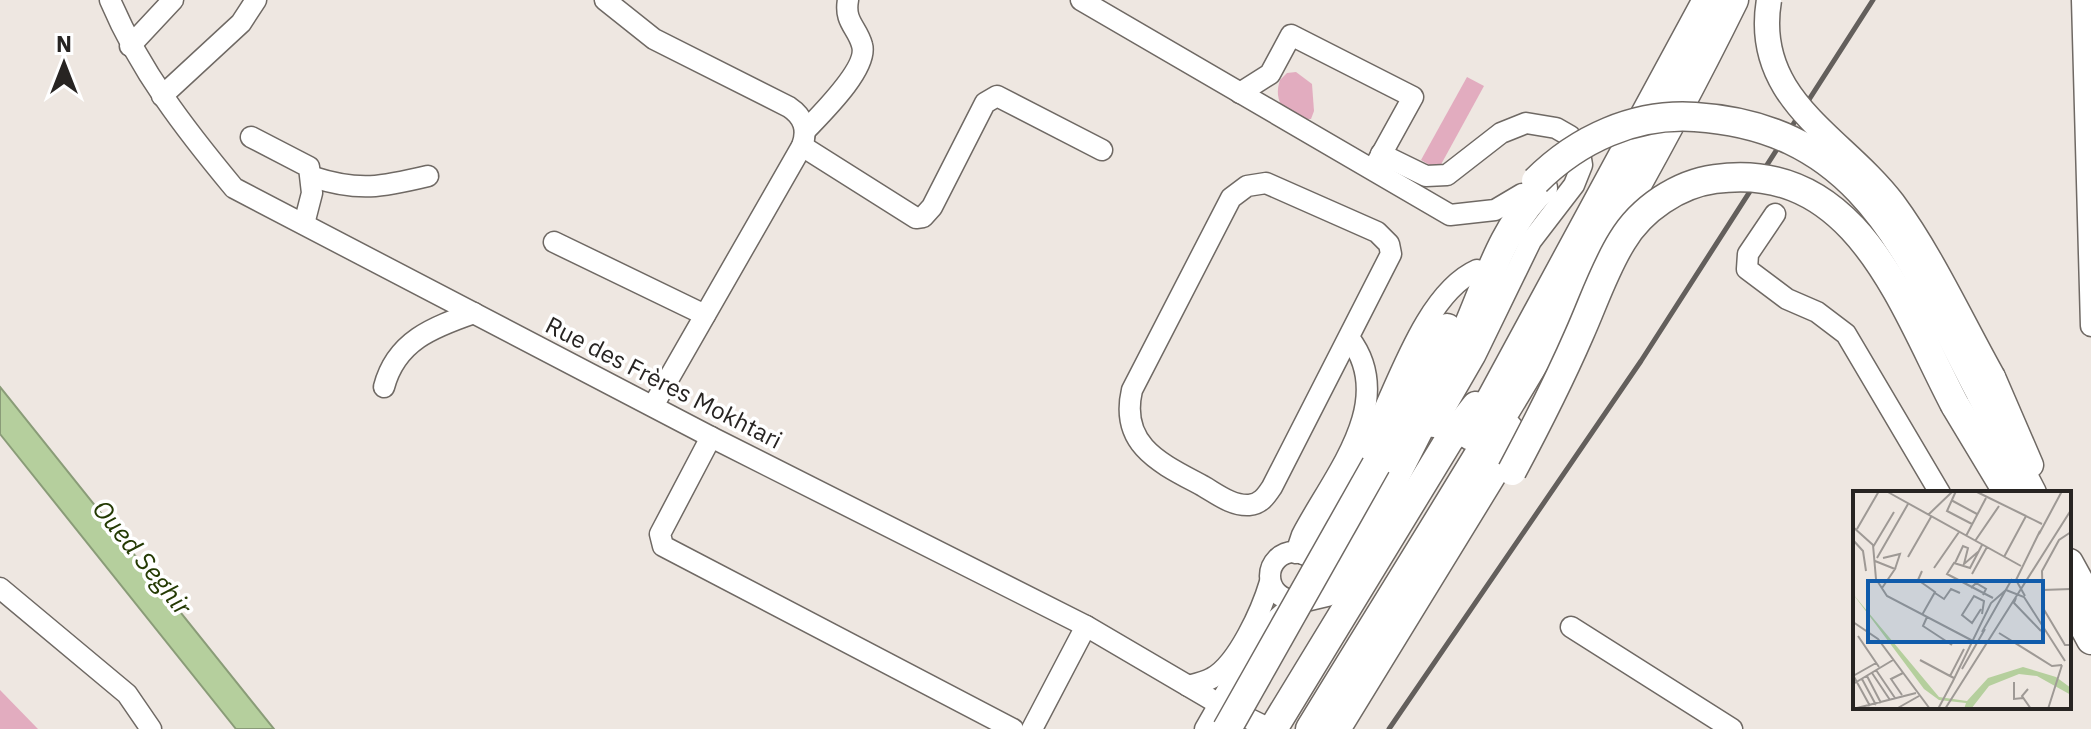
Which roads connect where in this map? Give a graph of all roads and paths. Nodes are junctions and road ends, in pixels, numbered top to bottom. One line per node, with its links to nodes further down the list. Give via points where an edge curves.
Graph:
1 (110, 0): 11 (street, Rue des Frères Mokhtari)
2 (173, 0): 11 (street)
3 (256, 0): 13 (street, via 241,23)
4 (605, 0): 16 (street, via 654,39 789,107 800,117)
5 (848, 0): 16 (street, via 846,16 864,48 862,58)
6 (1081, 0): 12 (street)
7 (1707, 0): 30 (highway)
8 (1734, 0): 30 (highway, via 1686,98)
9 (1769, 0): 32 (main road, bridge, via 1770,52 1788,95 1892,202)
10 (2082, 0): 14 (street)
11 (130, 46): 13 (street, Rue des Frères Mokhtari)
12 (1240, 93): 18 (street); 18 (street, via 1270,74 1291,35 1413,97)
13 (162, 96): 23 (street, Rue des Frères Mokhtari, via 234,188)
14 (2087, 112): 28 (street)
15 (251, 137): 20 (street, via 309,167)
16 (804, 139): 17 (street, via 916,218 932,207 985,103 997,96); 27 (street)
17 (1102, 150)
18 (1377, 163): 21 (street, via 1450,215 1495,210); 41 (street, via 1426,176 1447,175 1501,133 1526,123 1570,136 1582,165 1574,185 1531,241 1475,356 1400,484)
19 (428, 176): 20 (street, via 369,189)
20 (313, 177): 23 (street)
21 (1533, 191): 25 (highway); 32 (highway, bridge, via 1567,154 1624,125 1686,116 1776,131 1826,160 1870,200 1897,238); 41 (highway)
22 (1775, 214): 36 (street, via 1748,254 1747,269 1846,334)
23 (304, 224): 26 (street, Rue des Frères Mokhtari)
24 (554, 242): 27 (street)
25 (1477, 270): 42 (street, via 1458,278 1421,332 1333,513); 52 (highway, bridge, via 1353,508)
26 (474, 313): 31 (street, via 411,340); 33 (street, Rue des Frères Mokhtari)
27 (705, 315): 33 (street)
28 (2091, 326)
29 (1346, 346): 29 (street, via 1391,254 1389,244 1377,232 1266,183 1247,186 1224,211 1132,390 1128,417 1145,452 1157,461 1233,503 1251,505 1264,500 1272,487); 42 (street, via 1366,369 1365,413)
30 (1520, 367): 35 (highway); 57 (highway, via 1449,440); 60 (highway, via 1493,473)
31 (384, 387)
32 (1975, 393): 37 (highway); 38 (highway); 39 (highway); 40 (main road); 61 (highway, bridge, via 1866,241 1828,203 1776,180 1702,180 1649,209 1622,240 1512,471 1395,660)
33 (653, 406): 34 (street, Rue des Frères Mokhtari)
34 (711, 437): 48 (street, Rue des Frères Mokhtari); 54 (street, via 660,534 663,546)
35 (1476, 445): 58 (highway); 59 (highway)
36 (1939, 491)
37 (2007, 491)
38 (2016, 491)
39 (2031, 491)
40 (2041, 491)
41 (1384, 498): 46 (highway, via 1339,579 1327,592)
42 (1294, 554): 44 (street, via 1272,567); 46 (street, via 1317,571 1316,586)
43 (2071, 576): 47 (highway)
44 (1270, 582): 46 (street, via 1278,595); 51 (street, via 1257,618 1226,664 1214,678)
45 (0, 588): 53 (street, via 127,694)
46 (1303, 598): 52 (street, via 1259,635)
47 (2075, 602): 50 (highway)
48 (1086, 626): 51 (street, Rue des Frères Mokhtari); 55 (street)
49 (1571, 627): 62 (street)
50 (2091, 640)
51 (1188, 686): 52 (street, Rue des Frères Mokhtari)
52 (1223, 716): 56 (street); 57 (street, Rue des Frères Mokhtari)
53 (151, 729)
54 (1013, 729)
55 (1032, 729)
56 (1205, 729)
57 (1272, 729)
58 (1297, 729)
59 (1310, 729)
60 (1336, 729)
61 (1345, 729)
62 (1732, 729)

